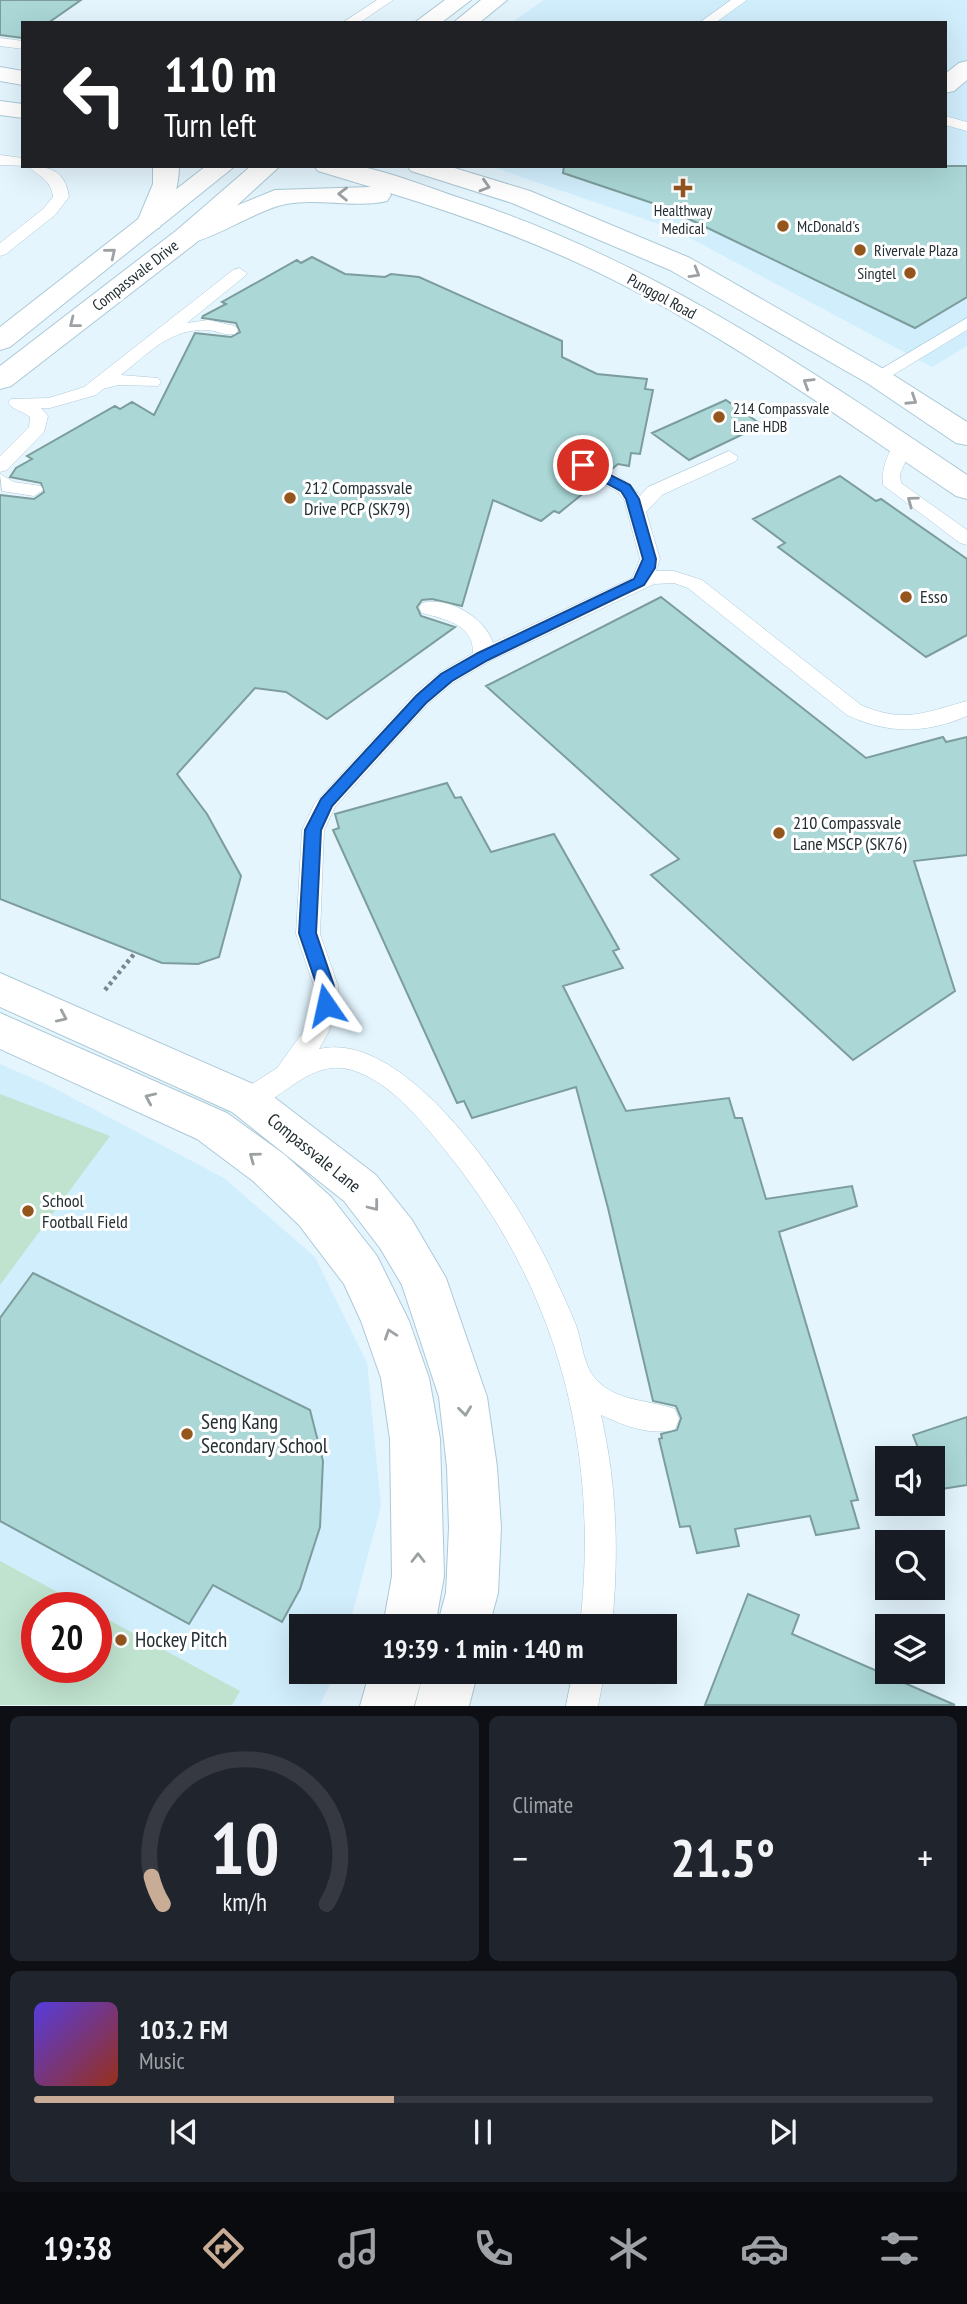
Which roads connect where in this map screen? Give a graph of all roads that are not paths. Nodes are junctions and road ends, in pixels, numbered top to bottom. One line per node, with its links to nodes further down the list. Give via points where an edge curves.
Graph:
1 (386, 0): 5 (lane)
2 (460, 0): 6 (street)
3 (496, 0): 7 (street)
4 (740, 0): 8 (lane)
5 (352, 21)
6 (428, 21)
7 (467, 21)
8 (709, 21)
9 (0, 42): 10 (lane)
10 (21, 45)
11 (967, 68): 14 (street)
12 (0, 74): 13 (street)
13 (21, 78)
14 (947, 84)
15 (0, 108): 16 (street)
16 (21, 111)
17 (947, 121): 18 (lane)
18 (967, 127)
19 (0, 160): 20 (lane)
20 (21, 163)
21 (38, 168): 30 (lane, via 60,186 61,197)
22 (166, 168): 28 (street, via 166,184)
23 (219, 168): 28 (street, Compassvale Drive)
24 (265, 168): 29 (street, Compassvale Drive)
25 (334, 168): 27 (street, Punggol Road)
26 (427, 168): 36 (street, Punggol Road, one-way to 36, via 521,197 680,264)
27 (436, 197): 29 (street, one-way to 29, via 334,194 275,198); 41 (street, Punggol Road, one-way to 27, via 672,299 596,260)
28 (150, 222): 35 (street, Compassvale Drive, one-way to 28)
29 (187, 236): 37 (street, Compassvale Drive, one-way to 37)
30 (0, 251)
31 (239, 273): 34 (lane)
32 (967, 323): 36 (lane)
33 (229, 330): 34 (lane, via 208,325)
34 (166, 331): 39 (lane)
35 (0, 341)
36 (877, 377): 40 (street, Punggol Road, one-way to 40)
37 (0, 380)
38 (152, 382): 39 (lane, via 117,380)
39 (96, 386): 44 (lane, via 50,403 17,403 39,416 37,428)
40 (967, 436)
41 (903, 446): 46 (street, Punggol Road); 49 (lane, one-way to 41, via 892,485 891,474)
42 (729, 457): 48 (lane, via 655,491)
43 (583, 465): 48 (lane, via 625,488)
44 (0, 466)
45 (0, 480): 47 (lane, via 9,487)
46 (967, 489)
47 (34, 490)
48 (635, 512): 50 (lane, via 650,559)
49 (967, 539)
50 (639, 582): 52 (lane); 53 (lane, via 672,576 695,584 867,716 925,723)
51 (429, 608): 52 (lane, via 446,610 474,627 483,638)
52 (483, 656): 56 (lane, via 421,699 318,815 313,830 308,933 326,986 326,1005 316,1033)
53 (967, 708)
54 (0, 989): 56 (street, Compassvale Lane, one-way to 56)
55 (0, 1030): 59 (street, one-way to 55, via 418,1576 415,1439 405,1378 361,1269 306,1203 269,1168 212,1126)
56 (265, 1090): 57 (lane, via 324,1057 364,1064 390,1077 415,1098 462,1149 507,1210 549,1289); 60 (street, Compassvale Lane, one-way to 60, via 360,1188 397,1234 423,1278 463,1397 475,1528 472,1593)
57 (578, 1378): 58 (lane, via 593,1396 614,1409); 61 (lane, via 593,1435 599,1497 602,1563)
58 (665, 1419)
59 (411, 1614)
60 (466, 1614)
61 (597, 1614)
62 (393, 1684): 65 (street)
63 (448, 1684): 66 (street)
64 (586, 1684): 67 (lane)
65 (387, 1706)
66 (442, 1706)
67 (582, 1706)

